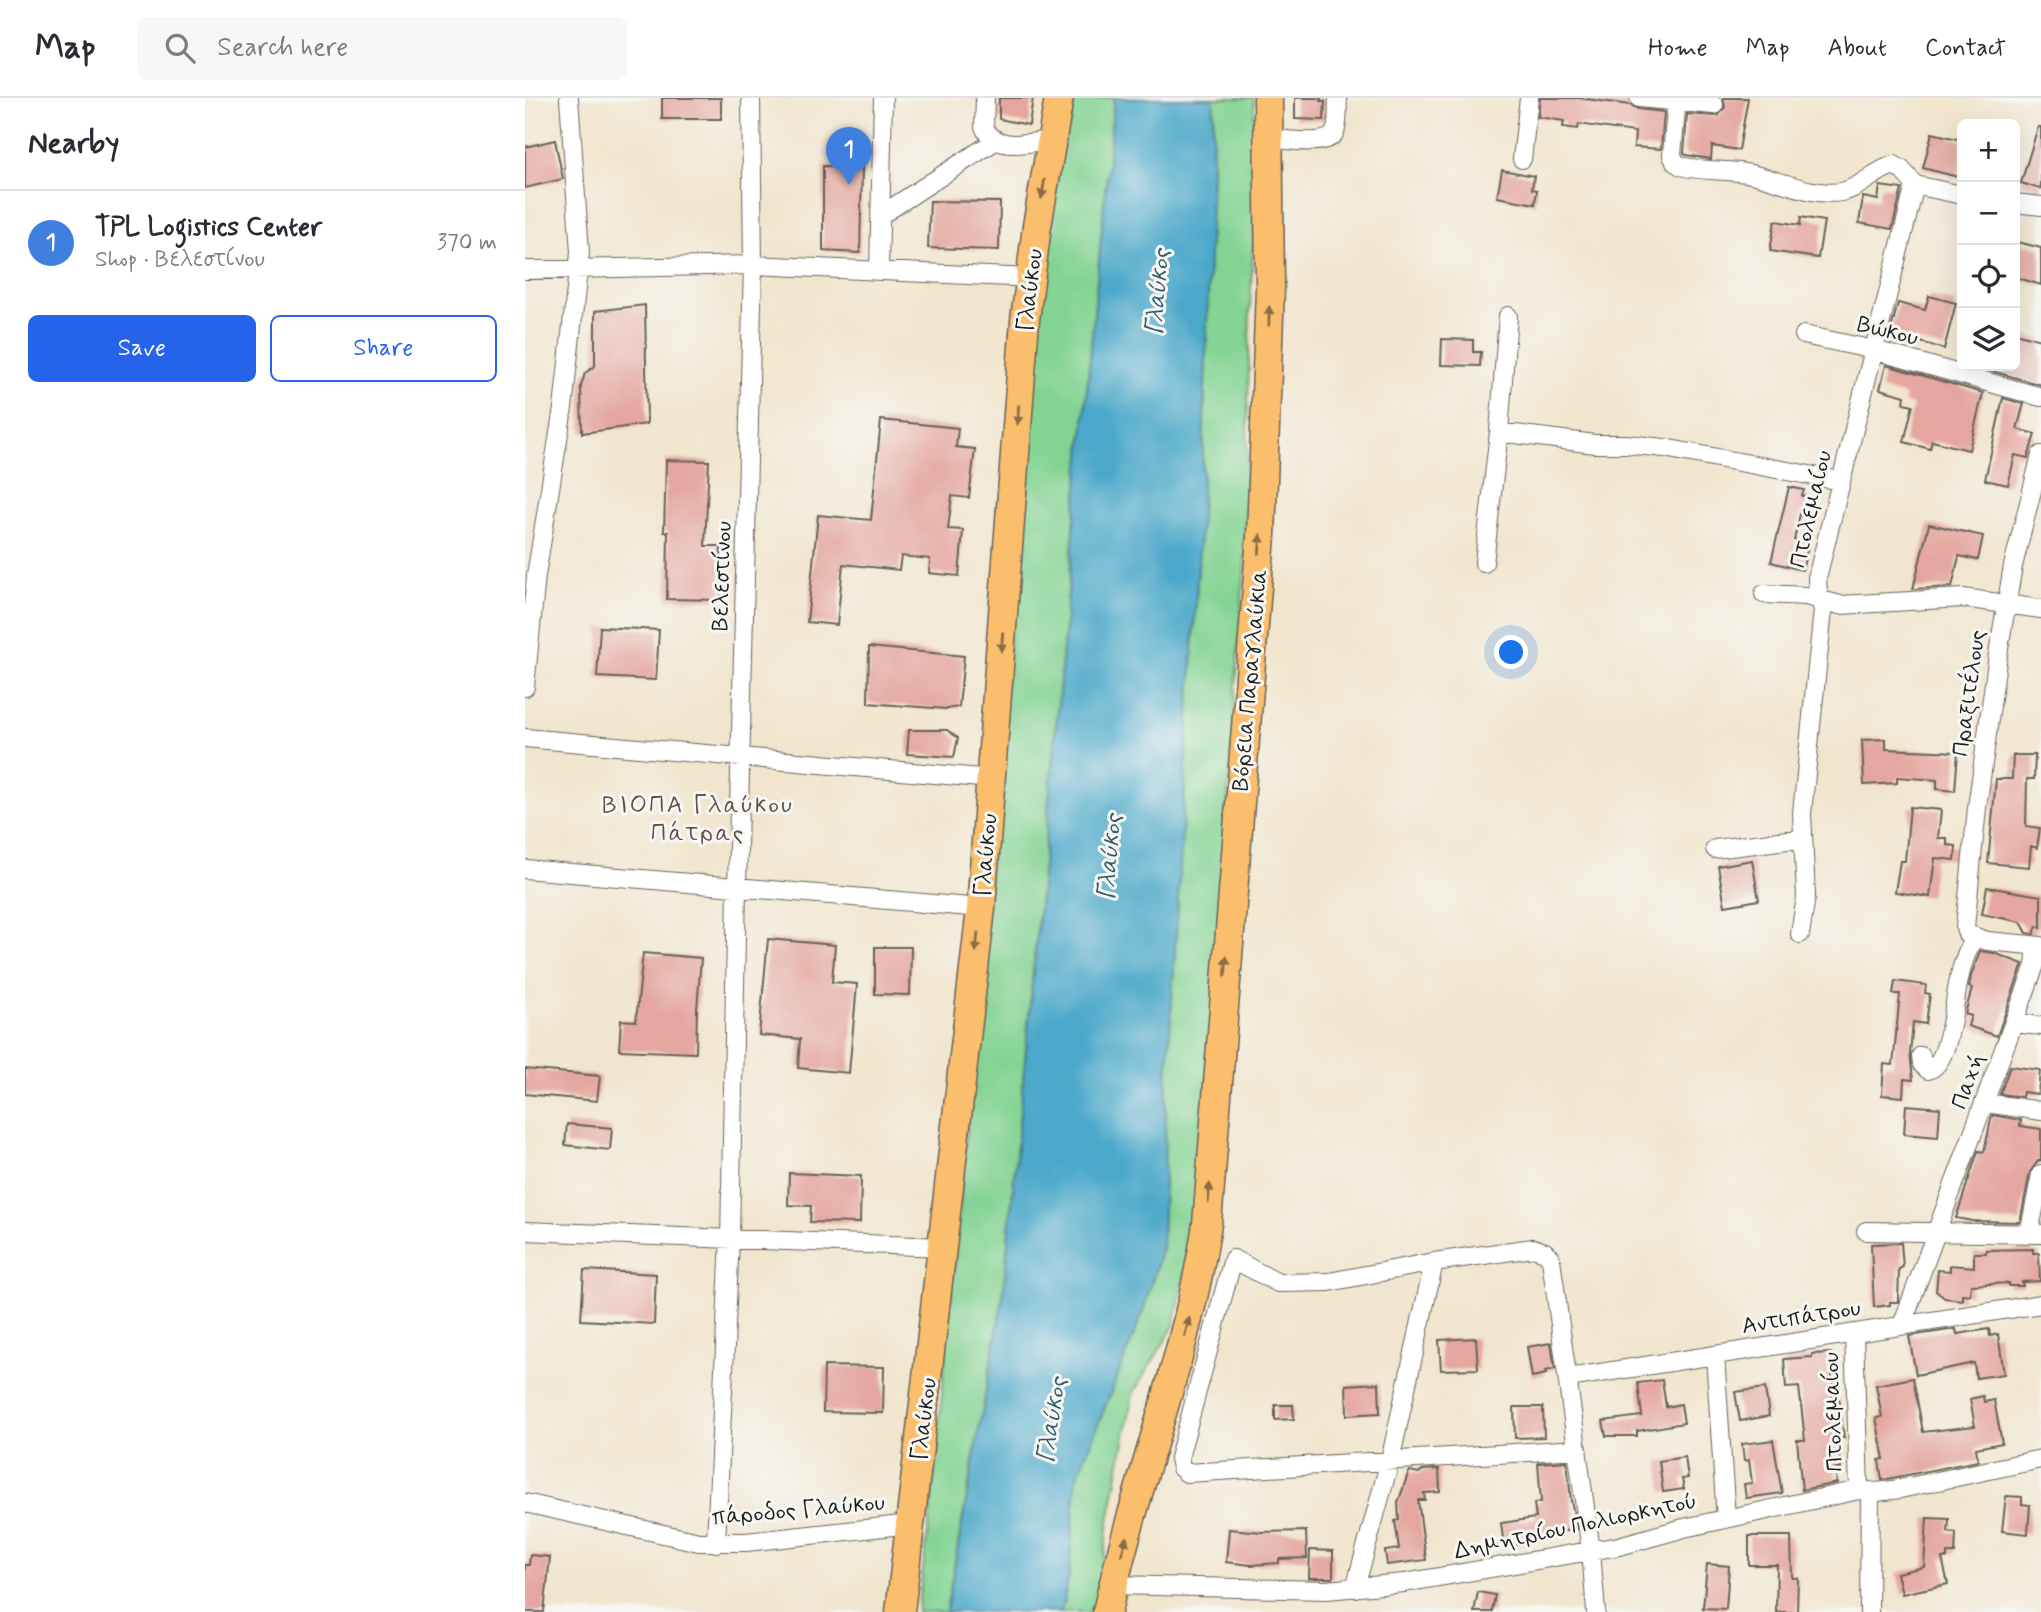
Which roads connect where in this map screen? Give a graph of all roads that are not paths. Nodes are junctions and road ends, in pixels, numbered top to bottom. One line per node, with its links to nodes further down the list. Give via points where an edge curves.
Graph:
1 (569, 98): 22 (street)
2 (751, 98): 21 (street, Βελεστίνου)
3 (883, 98): 20 (street)
4 (985, 98): 13 (street, via 984,127)
5 (1059, 98): 14 (main road, Γλαύκου)
6 (1268, 98): 12 (main road, Βόρεια Παραγλαύκια)
7 (1338, 98): 12 (street, via 1336,130 1331,138 1322,142)
8 (1529, 98): 15 (street)
9 (1639, 98): 10 (street)
10 (1677, 100): 11 (street); 16 (street, via 1672,152 1675,162 1689,168 1744,172 1833,192 1849,190 1894,165)
11 (1714, 106)
12 (1269, 138): 79 (main road, Βόρεια Παραγλαύκια, one-way to 12, via 1176,1369 1201,1260 1215,1134 1261,536 1268,392)
13 (995, 141): 14 (street); 20 (street)
14 (1051, 141): 25 (main road, Γλαύκου, one-way to 25)
15 (1522, 159)
16 (1915, 185): 17 (street); 28 (street, Πτολεμαίου)
17 (1957, 194)
18 (2020, 203): 19 (street)
19 (2041, 206)
20 (881, 215): 24 (street)
21 (754, 265): 22 (street); 24 (street); 41 (street, Βελεστίνου)
22 (579, 268): 23 (street); 34 (street, via 563,408)
23 (525, 270)
24 (879, 270): 25 (street)
25 (1030, 278): 42 (main road, Γλαύκου, one-way to 42)
26 (1508, 316): 30 (street)
27 (1804, 335): 28 (street, Βώκου)
28 (1874, 350): 29 (street, Βώκου); 32 (street, Πτολεμαίου)
29 (2041, 397)
30 (1499, 432): 32 (street, via 1664,448); 33 (street)
31 (2041, 455): 37 (street, Πραξιτέλους)
32 (1841, 481): 36 (street, Πτολεμαίου, via 1817,578)
33 (1484, 563)
34 (530, 576): 39 (street)
35 (1764, 594): 36 (street)
36 (1822, 601): 37 (street, via 1840,605 1963,598); 43 (street, Πτολεμαίου)
37 (2006, 603): 38 (street); 49 (street, Πραξιτέλους, via 1967,902 1965,927)
38 (2041, 609)
39 (525, 687)
40 (525, 738): 41 (street)
41 (740, 757): 42 (street); 46 (street, Βελεστίνου)
42 (992, 779): 47 (main road, Γλαύκου)
43 (1803, 838): 44 (street); 48 (street, Πτολεμαίου, via 1807,897)
44 (1715, 849)
45 (525, 869): 46 (street)
46 (737, 887): 47 (street); 61 (street, Βελεστίνου)
47 (981, 908): 62 (main road, Γλαύκου, one-way to 62)
48 (1800, 934)
49 (1973, 937): 50 (street); 53 (street, via 1941,1060 1929,1070)
50 (2039, 946): 51 (street, Παχή)
51 (2014, 1023): 52 (street); 54 (street, Παχή)
52 (2041, 1026)
53 (1921, 1056)
54 (1986, 1103): 55 (street); 59 (street, Παχή)
55 (2041, 1111)
56 (2041, 1174): 60 (street)
57 (525, 1231): 61 (street)
58 (1866, 1231): 59 (street)
59 (1938, 1232): 60 (street); 65 (street, Παχή)
60 (2035, 1234)
61 (730, 1238): 62 (street); 76 (street, Βελεστίνου)
62 (943, 1247): 75 (main road, Γλαύκου)
63 (1434, 1262): 68 (street, via 1533,1248 1545,1252 1551,1259); 71 (street); 71 (street, via 1329,1282 1278,1283 1233,1259 1179,1458 1187,1473)
64 (2041, 1304): 65 (street, Αντιπάτρου)
65 (1902, 1325): 66 (street, Αντιπάτρου)
66 (1854, 1333): 67 (street, Αντιπάτρου); 72 (street, Πτολεμαίου)
67 (1715, 1355): 68 (street, Αντιπάτρου); 74 (street)
68 (1568, 1378): 69 (street)
69 (1578, 1449): 71 (street); 77 (street)
70 (2041, 1459): 72 (street, Δημητρίου Πολιορκητού, via 1900,1489)
71 (1391, 1461): 78 (street)
72 (1864, 1491): 74 (street, Δημητρίου Πολιορκητού); 82 (street, Πτολεμαίου)
73 (525, 1503): 76 (street, πάροδος Γλαύκου)
74 (1725, 1519): 77 (street, Δημητρίου Πολιορκητού)
75 (911, 1524): 76 (street, πάροδος Γλαύκου); 80 (main road, Γλαύκου)
76 (716, 1543)
77 (1591, 1551): 78 (street, Δημητρίου Πολιορκητού); 81 (street)
78 (1355, 1588): 79 (street, Δημητρίου Πολιορκητού)
79 (1111, 1598)
80 (900, 1612)
81 (1596, 1612)
82 (1869, 1612)

